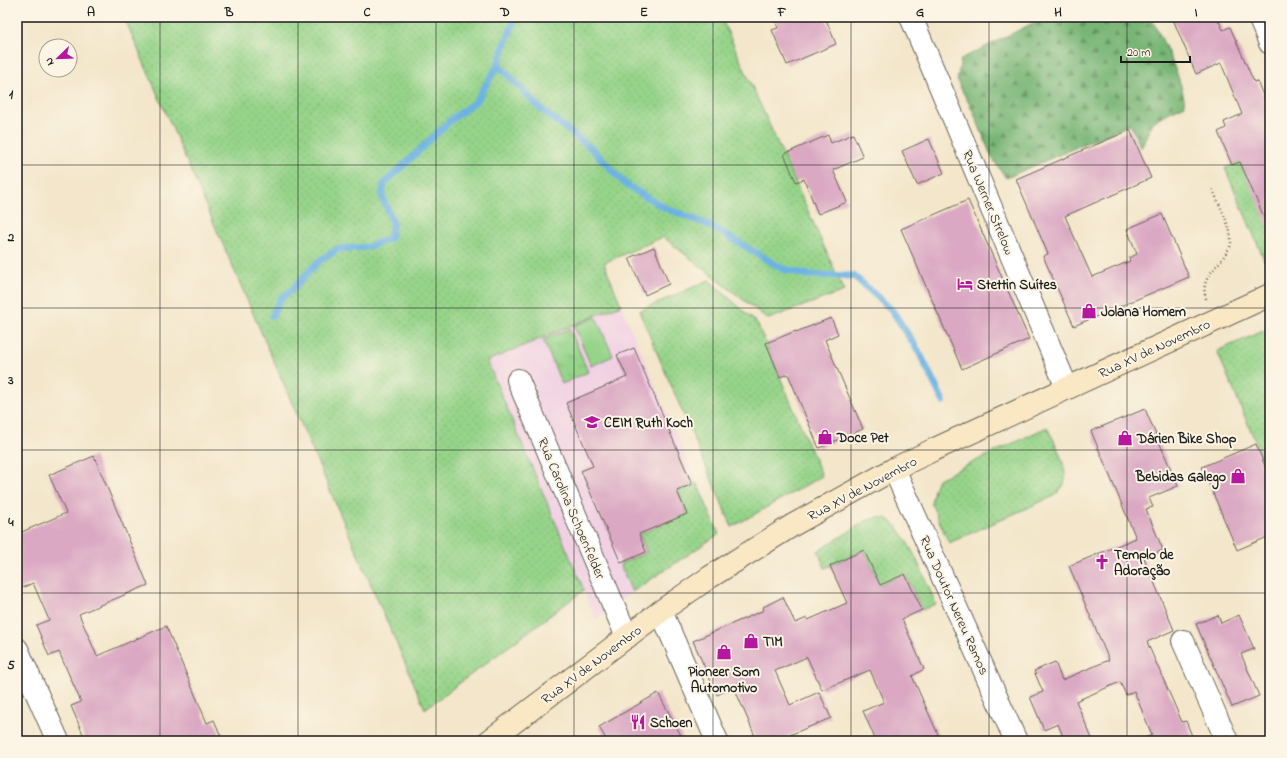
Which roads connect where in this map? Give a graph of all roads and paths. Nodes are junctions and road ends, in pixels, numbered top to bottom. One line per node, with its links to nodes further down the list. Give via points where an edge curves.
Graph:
1 (911, 17): 8 (street, Rua Werner Strelow)
2 (1259, 17): 3 (street)
3 (1270, 43)
4 (1212, 188): 6 (path, via 1231,234 1231,244 1226,254 1207,276 1204,287 1205,298)
5 (1270, 295): 6 (main road, Rua XV de Novembro)
6 (1215, 320): 8 (main road, Rua XV de Novembro)
7 (518, 380): 11 (street, Rua Carolina Schoenfelder)
8 (1067, 388): 9 (main road, Rua XV de Novembro)
9 (894, 469): 10 (main road, Rua XV de Novembro, via 793,525); 17 (street, Rua Doutor Nereu Ramos)
10 (661, 611): 11 (main road, Rua XV de Novembro); 16 (street)
11 (626, 637): 15 (main road, Rua XV de Novembro)
12 (1183, 641): 18 (street)
13 (17, 649): 14 (street)
14 (58, 741)
15 (489, 741)
16 (718, 741)
17 (1016, 741)
18 (1226, 741)

